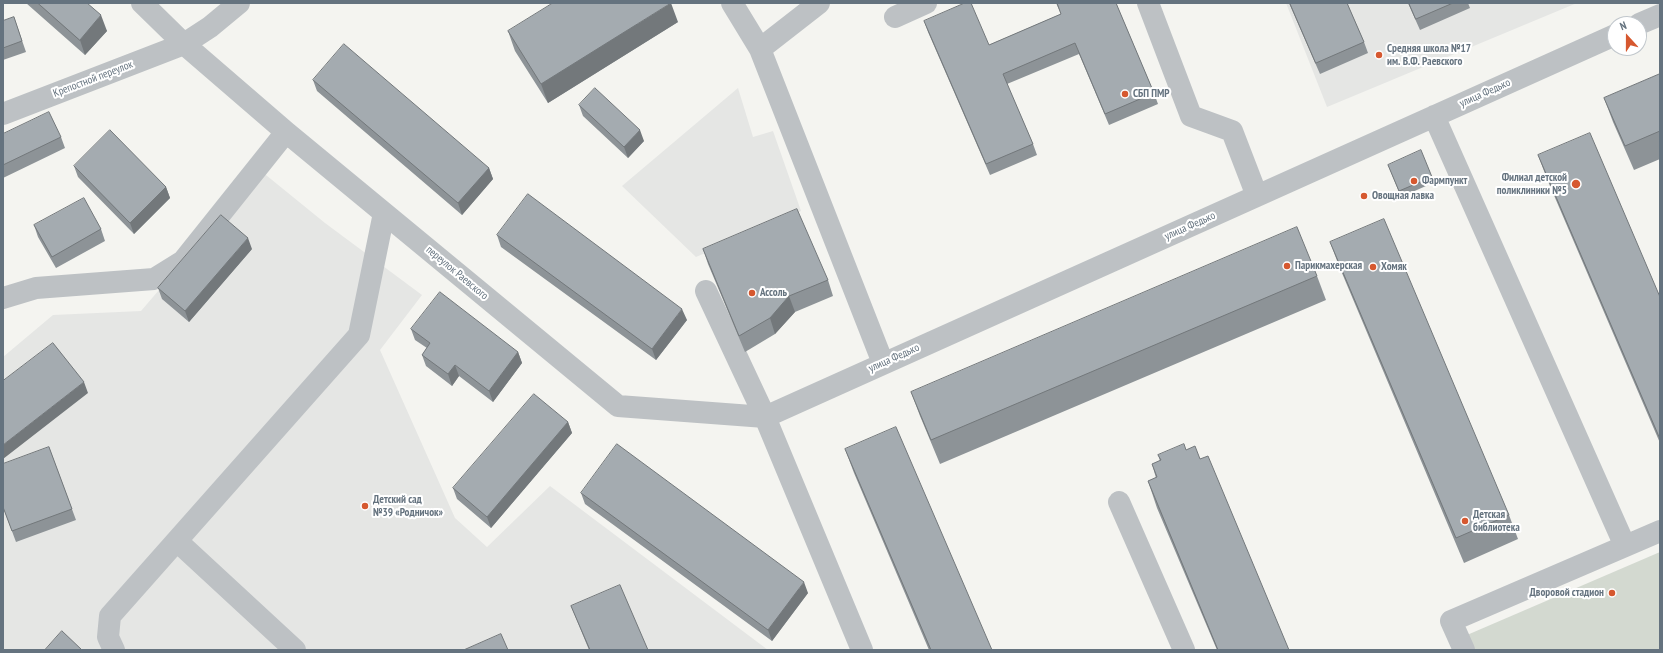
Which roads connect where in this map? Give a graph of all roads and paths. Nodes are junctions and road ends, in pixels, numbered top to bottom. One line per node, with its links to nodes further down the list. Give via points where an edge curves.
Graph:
1 (142, 3): 11 (street, переулок Раевского)
2 (239, 3): 11 (street)
3 (732, 3): 12 (street)
4 (819, 3): 12 (street)
5 (926, 3): 8 (street)
6 (1148, 3): 16 (street, via 1191,116 1232,131)
7 (1660, 15): 9 (street)
8 (895, 17)
9 (1647, 21)
10 (1607, 39): 14 (street, улица Федько)
11 (184, 44): 13 (street, Крепостной переулок); 15 (street, переулок Раевского)
12 (760, 49): 20 (street)
13 (3, 114)
14 (1434, 116): 16 (street, улица Федько); 25 (street)
15 (286, 132): 17 (street, переулок Раевского); 19 (street, via 183,260 154,279 36,288)
16 (1257, 196): 20 (street, улица Федько)
17 (384, 213): 21 (street, переулок Раевского, via 618,406); 24 (street, via 359,335)
18 (706, 291): 21 (street)
19 (3, 298)
20 (884, 363): 21 (street, улица Федько)
21 (764, 416): 28 (street)
22 (1119, 502): 29 (street)
23 (1660, 531): 25 (street)
24 (177, 541): 26 (street, via 110,616 108,638); 27 (street)
25 (1625, 546): 30 (street, via 1451,621)
26 (114, 650)
27 (295, 650)
28 (862, 650)
29 (1184, 650)
30 (1464, 650)

